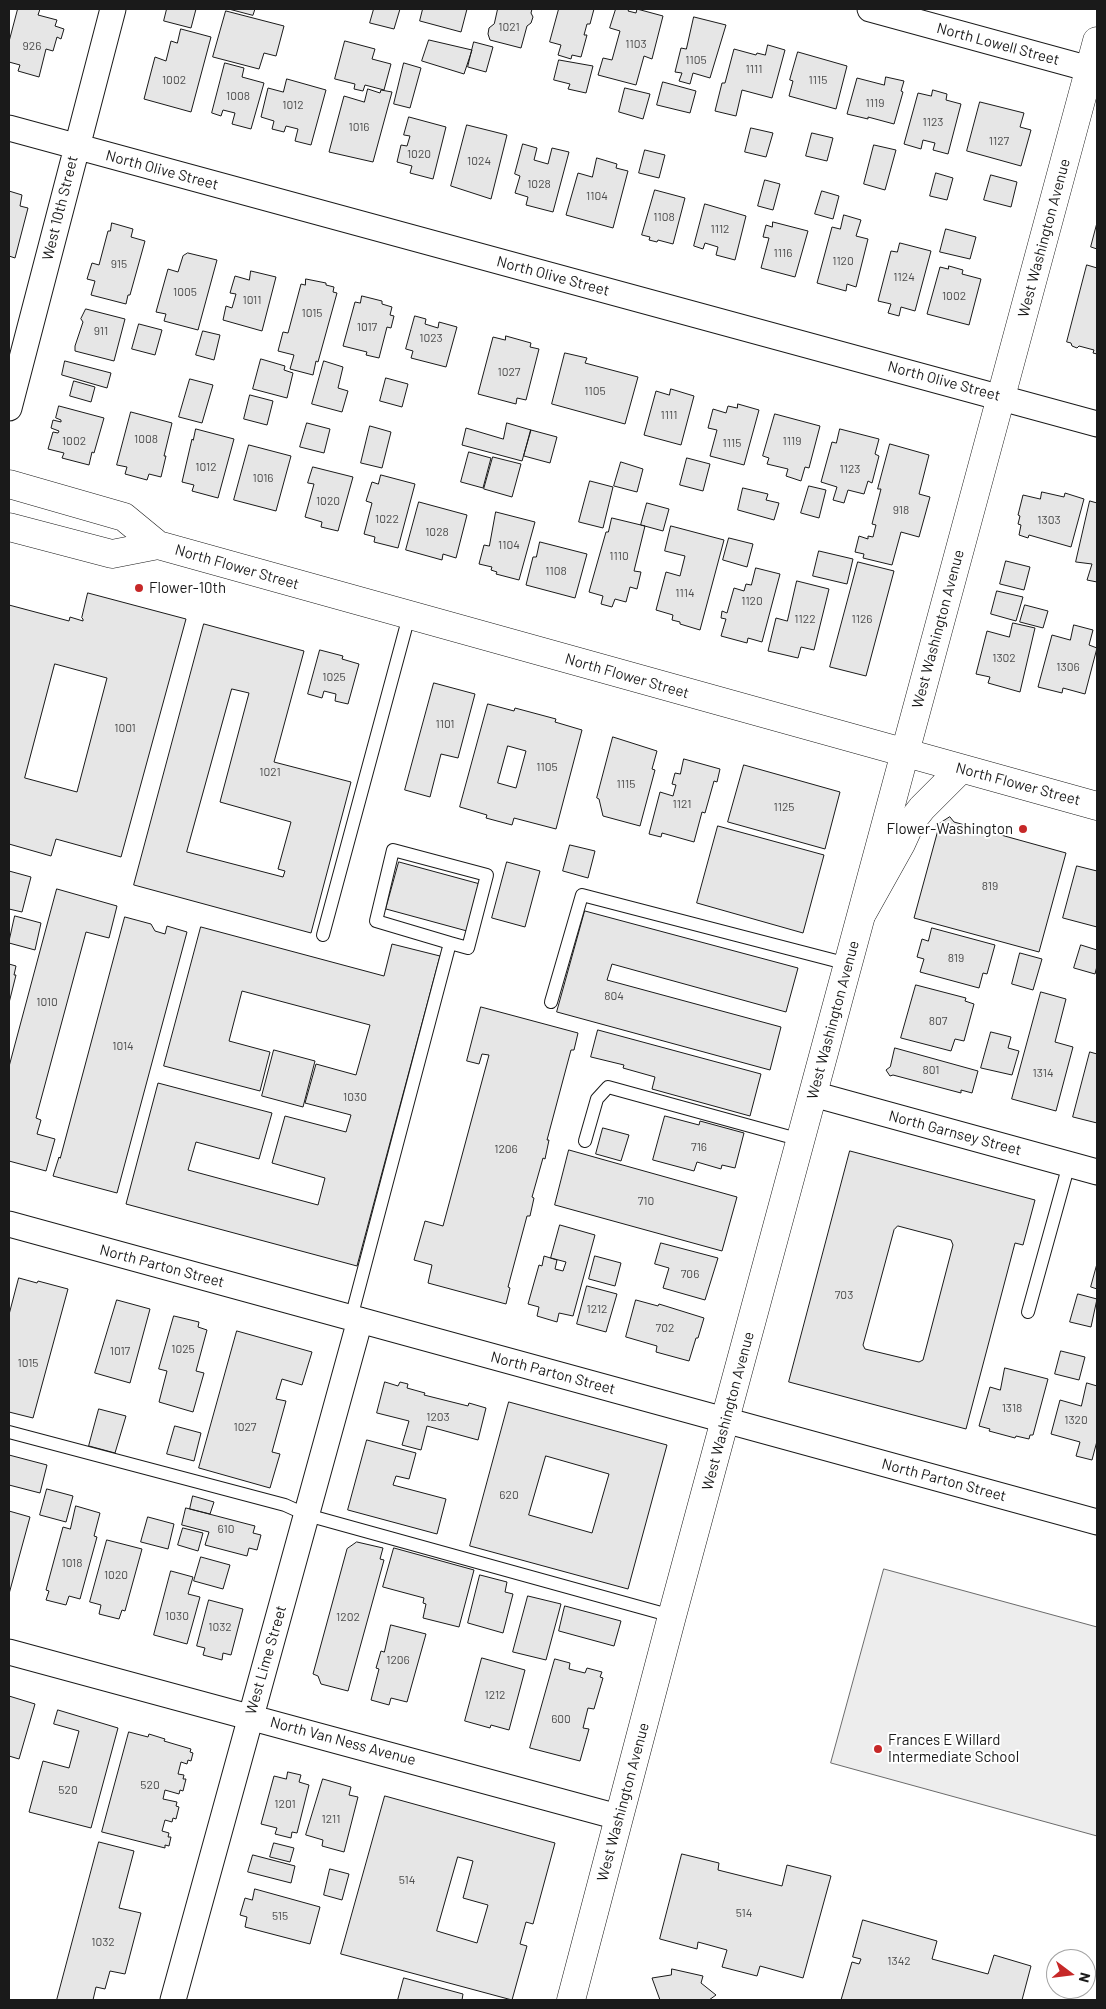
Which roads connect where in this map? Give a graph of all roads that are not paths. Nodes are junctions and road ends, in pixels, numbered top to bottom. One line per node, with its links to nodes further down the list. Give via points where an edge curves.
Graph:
1 (113, 9): 6 (street, West 10th Street)
2 (870, 9): 4 (street, North Lowell Street)
3 (1097, 40): 4 (street, West Washington Avenue)
4 (1093, 70): 7 (street, West Washington Avenue)
5 (9, 128): 6 (street, North Olive Street)
6 (76, 147): 7 (street, North Olive Street); 8 (street, West 10th Street)
7 (1001, 397): 9 (street, North Olive Street); 14 (street, West Washington Avenue)
8 (9, 408)
9 (1097, 424)
10 (9, 484): 12 (street, North Flower Street, via 124,517)
11 (9, 527): 12 (street, North Flower Street, via 112,554)
12 (158, 545): 13 (street, North Flower Street)
13 (409, 616): 14 (street, North Flower Street); 18 (lane)
14 (905, 753): 15 (street, North Flower Street); 17 (street, West Washington Avenue)
15 (961, 769): 16 (street, North Flower Street); 17 (street, via 911,822)
16 (1097, 806)
17 (863, 912): 20 (street, West Washington Avenue)
18 (323, 935)
19 (450, 943): 19 (lane, via 376,921 394,850 486,875 468,948); 29 (lane)
20 (848, 964): 21 (lane, via 582,895); 22 (street, West Washington Avenue)
21 (551, 1002)
22 (813, 1094): 23 (street, West Washington Avenue); 25 (street, North Garnsey Street)
23 (801, 1140): 24 (lane, via 608,1087 597,1099); 30 (street, West Washington Avenue)
24 (585, 1141)
25 (1068, 1164): 26 (street, North Garnsey Street); 28 (lane)
26 (1097, 1172)
27 (9, 1224): 29 (street, North Parton Street)
28 (1028, 1312)
29 (356, 1319): 30 (street, North Parton Street); 32 (street, West Lime Street)
30 (725, 1420): 33 (street, North Parton Street); 34 (street, West Washington Avenue)
31 (9, 1432): 32 (lane, via 285,1505)
32 (307, 1515): 34 (lane); 36 (street, West Lime Street)
33 (1097, 1522)
34 (672, 1616): 37 (street, West Washington Avenue)
35 (9, 1652): 36 (street, North Van Ness Avenue)
36 (251, 1716): 37 (street, North Van Ness Avenue); 38 (street, West Lime Street)
37 (618, 1817): 39 (street, West Washington Avenue)
38 (173, 2000)
39 (570, 2000)

